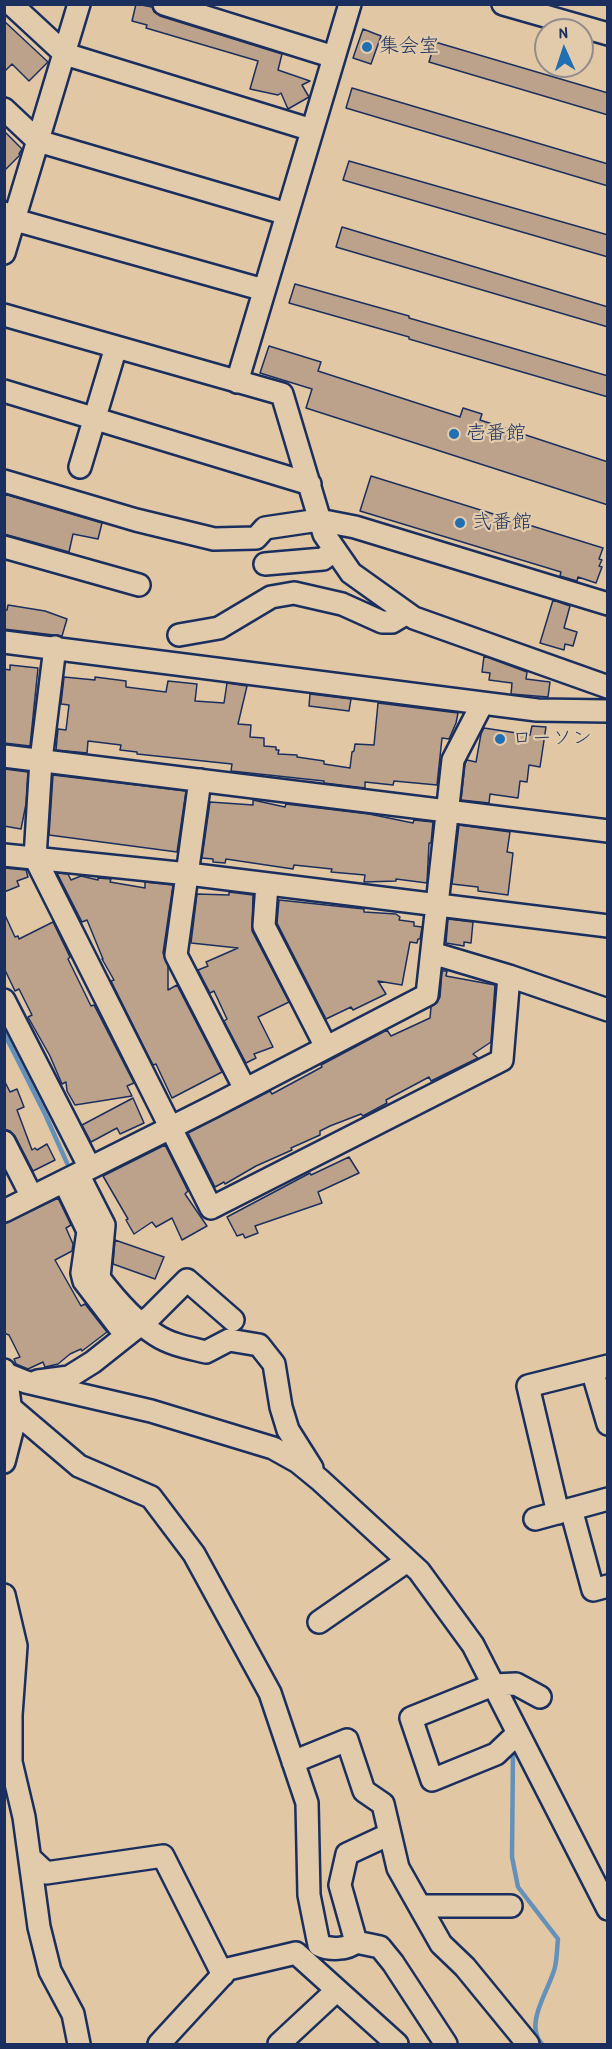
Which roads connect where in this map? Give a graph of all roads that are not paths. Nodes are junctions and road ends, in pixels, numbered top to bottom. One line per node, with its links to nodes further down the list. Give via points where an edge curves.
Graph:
1 (12, 4): 7 (street)
2 (79, 4): 7 (street)
3 (165, 4): 8 (street)
4 (350, 4): 8 (street)
5 (504, 4): 6 (street)
6 (608, 34)
7 (65, 54): 10 (street); 11 (street)
8 (334, 57): 10 (street)
9 (4, 109): 11 (street)
10 (312, 130): 12 (street)
11 (39, 141): 12 (street); 13 (street)
12 (287, 214): 15 (street)
13 (10, 216): 14 (street); 15 (street)
14 (4, 253)
15 (264, 290): 18 (street)
16 (4, 315): 17 (street)
17 (116, 347): 18 (street); 20 (street)
18 (237, 382): 23 (street, via 282,394)
19 (4, 392): 20 (street)
20 (94, 419): 21 (street); 23 (street)
21 (80, 466)
22 (4, 481): 24 (street, via 214,539 256,538 265,528)
23 (310, 484): 24 (street)
24 (319, 520): 26 (street); 29 (street, via 355,527)
25 (4, 547): 28 (street)
26 (334, 550): 27 (street, via 323,559); 30 (street, via 351,573)
27 (265, 564)
28 (139, 585)
29 (608, 604)
30 (407, 613): 31 (street, via 392,622 382,622 342,604 294,593 271,597 219,628); 34 (street)
31 (179, 635)
32 (4, 642): 33 (street)
33 (55, 647): 35 (street); 38 (street)
34 (608, 687)
35 (482, 704): 36 (street, via 537,711); 40 (street, via 453,760)
36 (608, 711)
37 (4, 756): 38 (street)
38 (41, 760): 39 (street); 43 (street)
39 (200, 780): 40 (street); 44 (street)
40 (447, 812): 41 (street); 46 (street)
41 (608, 831)
42 (4, 855): 43 (street)
43 (35, 858): 44 (street); 54 (street)
44 (188, 874): 45 (street); 53 (street, via 176,955)
45 (267, 884): 46 (street); 52 (street, via 264,926)
46 (437, 906): 47 (street); 48 (street)
47 (608, 926)
48 (432, 953): 49 (street); 52 (street, via 427,995)
49 (509, 976): 51 (street); 54 (street, via 502,1060 212,1208)
50 (4, 1000): 56 (street)
51 (608, 1010)
52 (326, 1047): 53 (street)
53 (245, 1089): 54 (street)
54 (171, 1127): 56 (street)
55 (4, 1142): 57 (street)
56 (77, 1175): 57 (street); 60 (street, via 96,1228 82,1273 112,1295)
57 (32, 1197): 58 (street)
58 (4, 1211)
59 (232, 1320): 60 (street, via 188,1280)
60 (133, 1330): 63 (street, via 69,1377); 67 (street, via 206,1352 229,1340 260,1345 274,1364 288,1430)
61 (600, 1368): 65 (street); 69 (street, via 528,1386)
62 (5, 1372): 63 (street); 64 (street)
63 (26, 1382): 67 (street, via 151,1411 273,1448)
64 (12, 1409): 66 (street, via 13,1427); 78 (street, via 79,1466 151,1497 194,1554 270,1693)
65 (608, 1424)
66 (4, 1462)
67 (320, 1480): 71 (street)
68 (608, 1499): 69 (street)
69 (564, 1511): 70 (street); 72 (street, via 593,1590)
70 (535, 1519)
71 (407, 1561): 74 (street); 75 (street, via 419,1571 473,1645)
72 (608, 1586)
73 (4, 1595): 80 (street, via 16,1646 11,1762)
74 (319, 1622)
75 (493, 1684): 76 (street, via 516,1684); 77 (street); 77 (street, via 411,1718 432,1780 496,1754)
76 (540, 1697)
77 (517, 1734): 83 (street)
78 (293, 1762): 79 (street, via 347,1740 364,1791 383,1804); 84 (street, via 307,1803 309,1895 319,1945 327,1949)
79 (390, 1834): 81 (street, via 398,1868); 84 (street, via 347,1854 339,1885)
80 (30, 1858): 85 (street, via 46,1873 163,1856); 88 (street, via 39,1927 50,1971 73,2014)
81 (420, 1906): 82 (street); 92 (street, via 441,1944 465,1967)
82 (511, 1906)
83 (607, 1907)
84 (356, 1942): 91 (street, via 380,1947)
85 (223, 1975): 86 (street, via 228,1969 296,1953); 89 (street)
86 (337, 1990): 87 (street); 90 (street)
87 (386, 2041)
88 (79, 2044)
89 (159, 2044)
90 (279, 2044)
91 (445, 2044)
92 (528, 2044)

